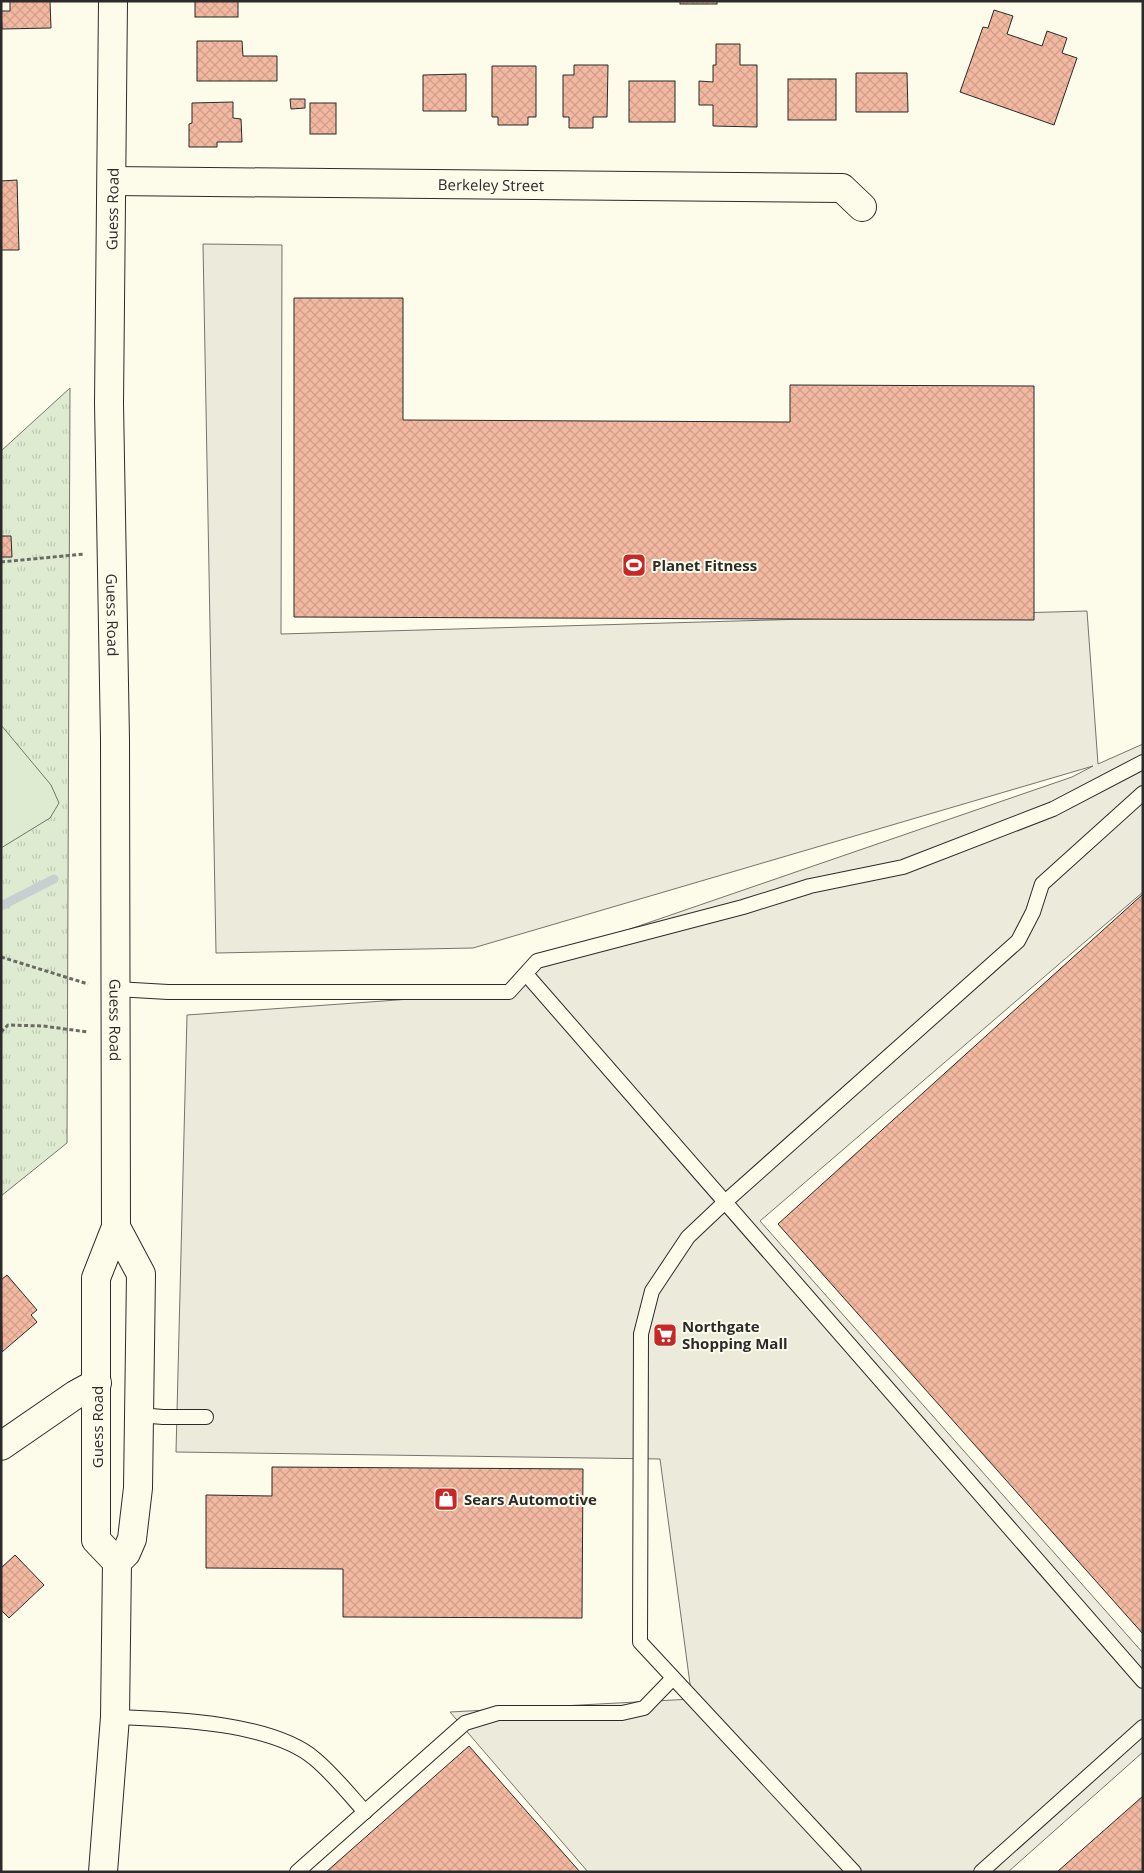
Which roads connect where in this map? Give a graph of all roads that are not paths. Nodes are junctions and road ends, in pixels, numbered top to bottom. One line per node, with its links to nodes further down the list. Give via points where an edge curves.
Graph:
1 (112, 1): 2 (main road, Guess Road)
2 (112, 182): 3 (main road, Berkeley Street, via 842,188); 7 (main road, Guess Road, via 110,403)
3 (862, 206)
4 (1143, 762): 6 (lane, via 1054,809 903,867 810,886 743,907 537,961)
5 (1143, 793): 8 (lane, via 1042,884 1033,912 1018,941)
6 (526, 974): 7 (lane, via 509,992 168,992); 8 (lane)
7 (116, 989): 9 (main road, Guess Road)
8 (725, 1202): 15 (lane, via 688,1237 652,1292 641,1334 640,1642); 16 (lane)
9 (116, 1227): 10 (main road, Guess Road, via 96,1278); 11 (main road, Guess Road, via 141,1274)
10 (97, 1383): 13 (main road); 14 (main road, Guess Road, via 96,1540)
11 (139, 1415): 12 (lane); 14 (main road, Guess Road, via 138,1488 132,1539 126,1553)
12 (206, 1417)
13 (1, 1446)
14 (117, 1562): 17 (main road)
15 (673, 1678): 19 (lane, via 644,1708 622,1714 498,1714 465,1723); 22 (lane)
16 (1143, 1681)
17 (115, 1717): 19 (lane, via 166,1719 253,1730 285,1742 314,1758); 20 (main road)
18 (1143, 1727): 23 (lane)
19 (366, 1812): 21 (lane)
20 (102, 1872)
21 (297, 1872)
22 (854, 1872)
23 (981, 1872)

